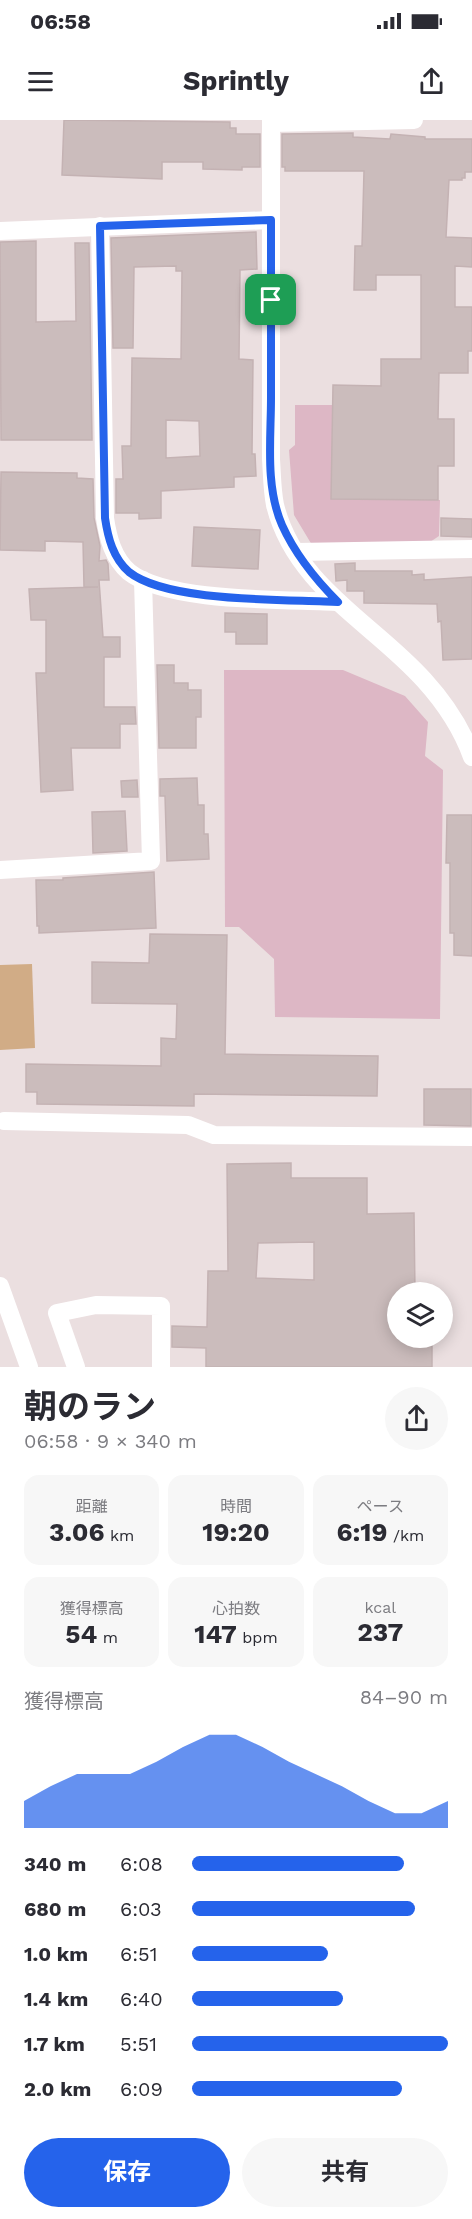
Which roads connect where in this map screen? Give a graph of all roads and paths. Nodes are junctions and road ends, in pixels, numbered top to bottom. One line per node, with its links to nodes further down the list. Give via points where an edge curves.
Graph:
1 (414, 120): 2 (street)
2 (271, 122): 3 (street)
3 (271, 220): 4 (street); 7 (street, via 272,480 275,504)
4 (100, 226): 5 (street); 8 (street, via 105,518 115,556)
5 (0, 231)
6 (472, 549): 7 (street)
7 (296, 552): 9 (street)
8 (143, 580): 9 (street, via 213,596); 11 (street, via 151,861)
9 (338, 602): 10 (street, via 424,679 453,718)
10 (472, 757)
11 (0, 870)
12 (4, 1122): 13 (street, via 188,1125 214,1135)
13 (472, 1137)
14 (0, 1286): 15 (street)
15 (29, 1367)
16 (76, 1367): 17 (street, via 57,1313 96,1305 161,1306)
17 (161, 1367)

